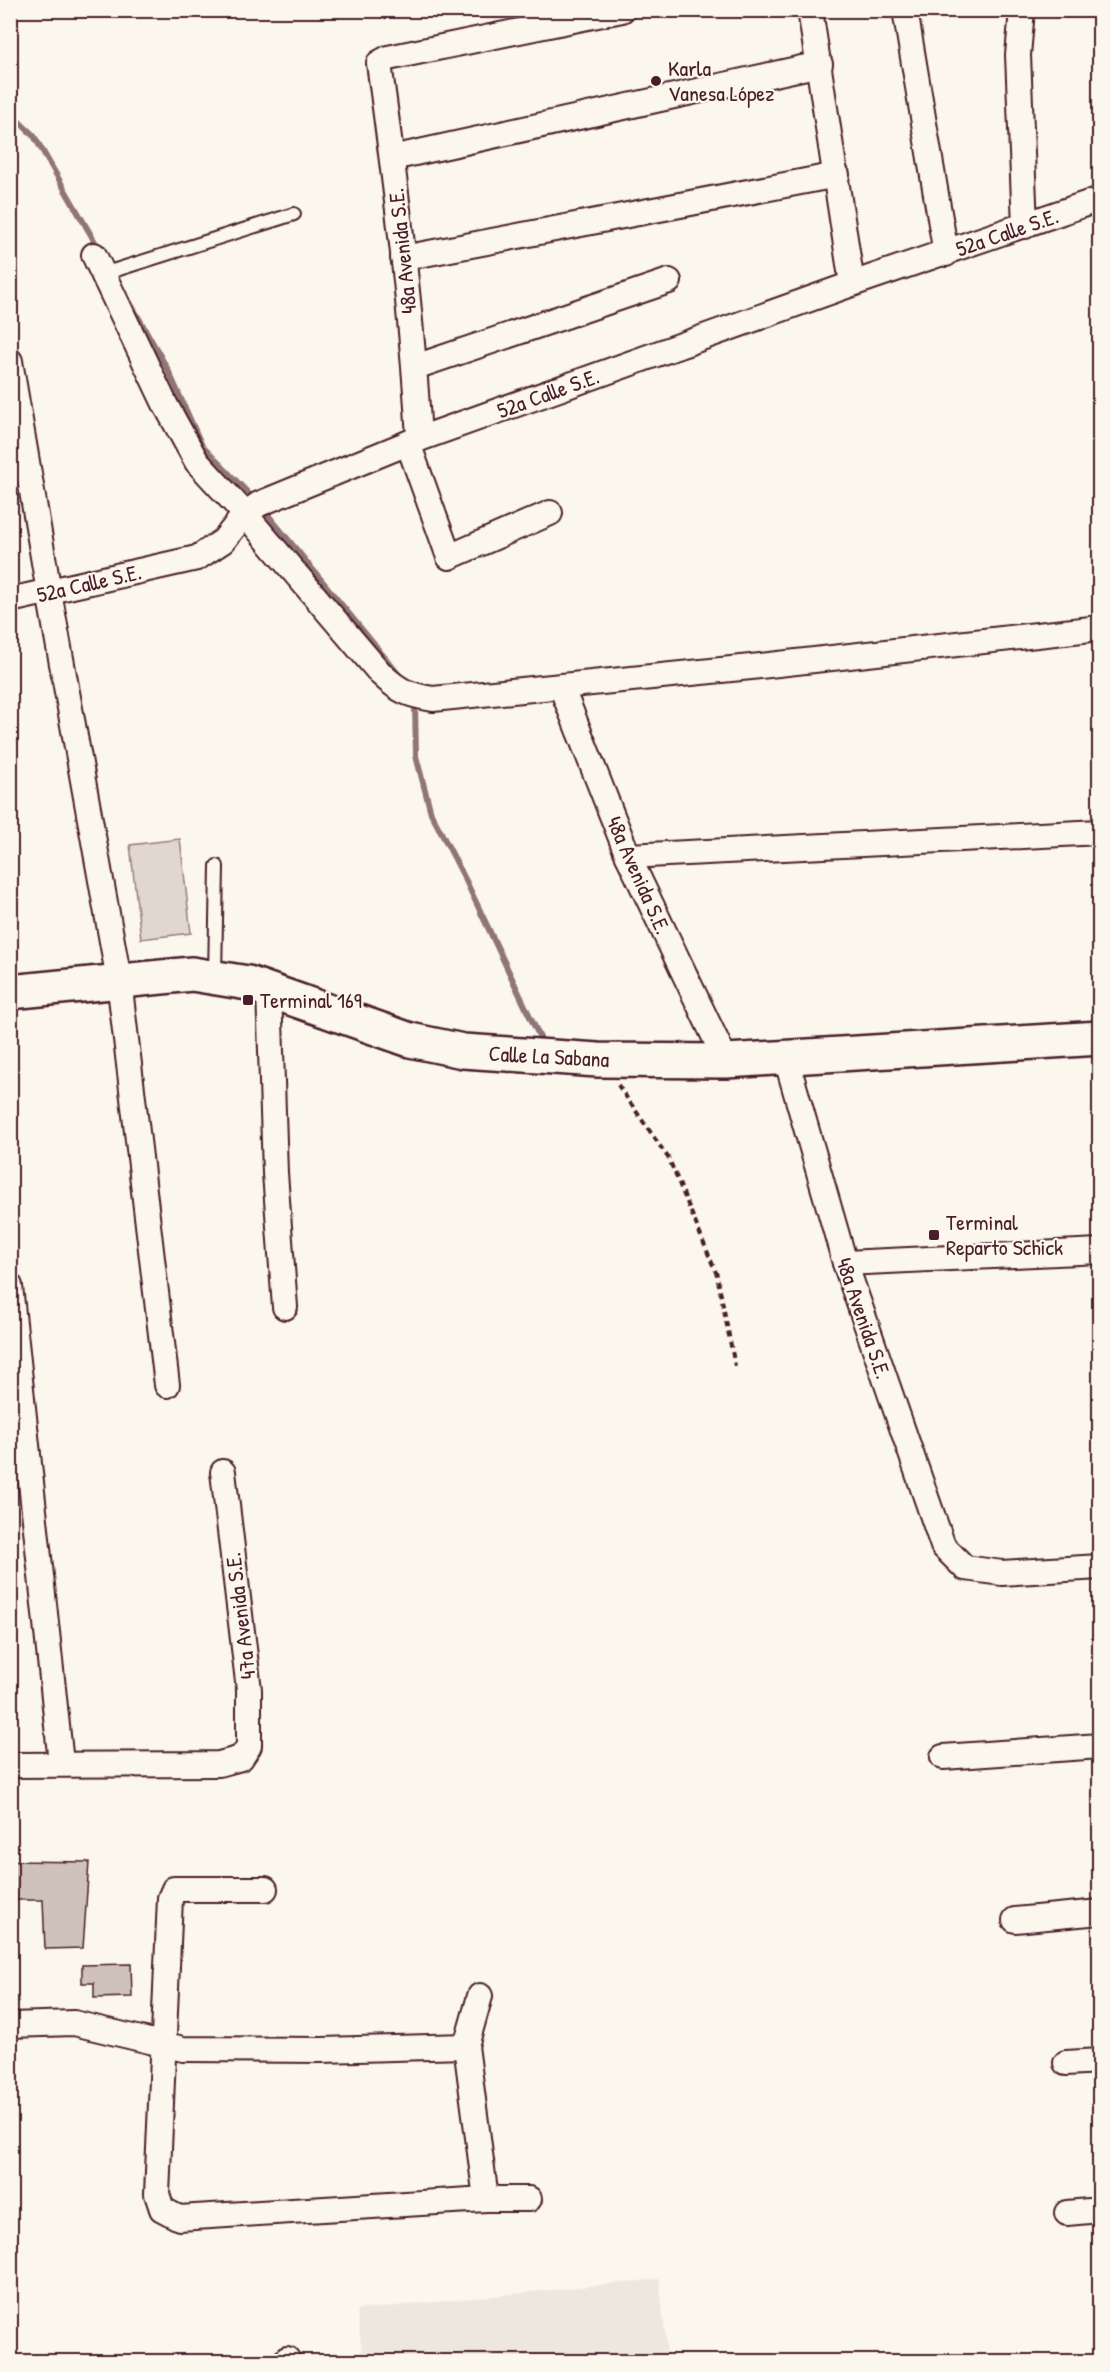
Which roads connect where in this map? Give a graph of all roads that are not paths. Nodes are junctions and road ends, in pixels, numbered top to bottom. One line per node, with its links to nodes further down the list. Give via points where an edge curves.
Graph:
1 (622, 10): 6 (street, 48a Avenida S.E., via 387,58 379,63)
2 (810, 10): 5 (street)
3 (905, 10): 11 (street)
4 (1022, 10): 10 (street, via 1018,55)
5 (820, 64): 6 (street); 7 (street)
6 (392, 158): 12 (street, 48a Avenida S.E.)
7 (837, 175): 12 (street); 15 (street)
8 (1100, 199): 10 (street, 52a Calle S.E.)
9 (294, 214): 13 (lane)
10 (1025, 226): 11 (street, 52a Calle S.E.)
11 (946, 254): 15 (street, 52a Calle S.E.)
12 (403, 258): 17 (street, 48a Avenida S.E.)
13 (98, 264): 20 (street, via 197,462)
14 (669, 281): 17 (street)
15 (852, 284): 18 (street, 52a Calle S.E.)
16 (10, 361): 21 (street)
17 (415, 366): 18 (street, 48a Avenida S.E.)
18 (413, 441): 19 (street, 48a Avenida S.E., via 449,557); 20 (street, 52a Calle S.E., via 259,504)
19 (550, 513)
20 (245, 514): 21 (street, 52a Calle S.E., via 223,541 196,558); 24 (street, via 398,689 433,699)
21 (49, 592): 22 (street, 52a Calle S.E.); 29 (street)
22 (10, 600)
23 (1100, 628): 24 (street)
24 (561, 686): 26 (street, 48a Avenida S.E.)
25 (1100, 832): 26 (street)
26 (628, 856): 34 (street, 48a Avenida S.E.)
27 (218, 866): 28 (lane)
28 (214, 978): 29 (street, Calle La Sabana, via 192,974); 30 (street, Calle La Sabana)
29 (119, 980): 31 (street, Calle La Sabana); 39 (street)
30 (269, 990): 34 (street, Calle La Sabana, via 410,1040 463,1051 598,1060); 38 (street, via 274,1173)
31 (10, 992)
32 (1100, 1038): 33 (street, Calle La Sabana)
33 (786, 1058): 34 (street, Calle La Sabana); 36 (street, 48a Avenida S.E.)
34 (726, 1061)
35 (1100, 1251): 36 (street)
36 (845, 1263): 41 (street, 48a Avenida S.E., via 943,1546 965,1568 1002,1573)
37 (10, 1286): 44 (street)
38 (285, 1307)
39 (167, 1385)
40 (223, 1472): 44 (street, 47a Avenida S.E., via 249,1690 249,1746 241,1758 219,1764)
41 (1100, 1567)
42 (1100, 1746): 43 (street)
43 (943, 1756)
44 (61, 1763): 45 (street)
45 (10, 1765)
46 (265, 1888): 51 (street, via 174,1889 170,1898)
47 (1100, 1912): 48 (street)
48 (1015, 1920)
49 (480, 1996): 52 (street)
50 (10, 2025): 51 (street, via 74,2023)
51 (162, 2045): 52 (street, via 183,2049 322,2050); 55 (street, via 157,2194 162,2209 179,2218)
52 (466, 2046): 55 (street)
53 (1100, 2061): 54 (street)
54 (1065, 2063)
55 (486, 2199): 56 (street)
56 (528, 2199)
57 (1100, 2210): 58 (street)
58 (1067, 2214)

